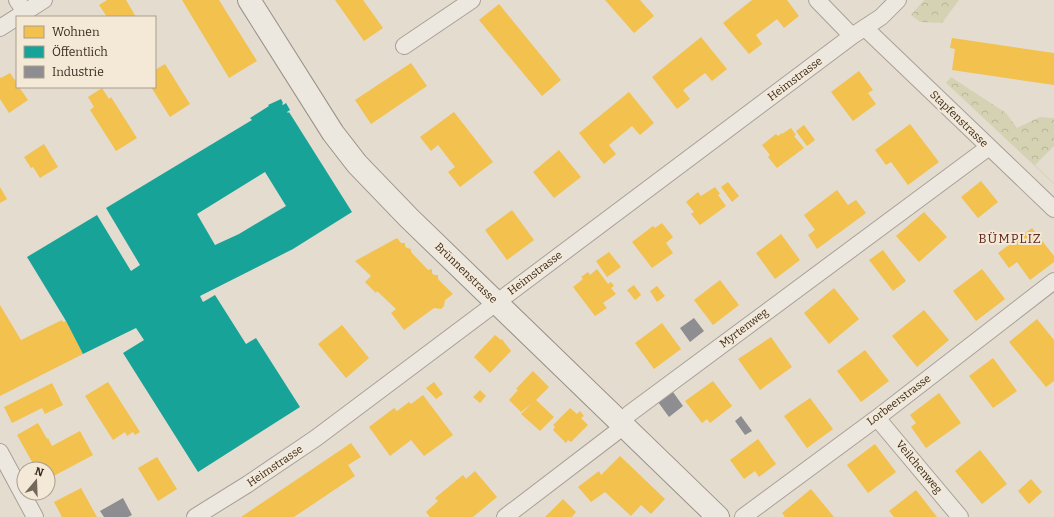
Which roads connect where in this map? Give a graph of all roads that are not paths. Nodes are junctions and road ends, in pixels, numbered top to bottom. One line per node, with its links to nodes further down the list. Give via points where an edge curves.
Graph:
1 (44, 0): 6 (street)
2 (249, 0): 13 (street, Brünnenstrasse, via 344,149 402,211)
3 (472, 0): 9 (street)
4 (817, 0): 8 (street, Stapfenstrasse)
5 (898, 0): 8 (street, Heimstrasse, via 881,17)
6 (21, 6): 7 (street)
7 (0, 28)
8 (859, 32): 10 (street, Stapfenstrasse); 13 (street, Heimstrasse)
9 (404, 46)
10 (989, 147): 11 (street, Stapfenstrasse); 15 (street, Myrtenweg, via 628,414)
11 (1054, 209)
12 (1054, 281): 14 (street, Lorbeerstrasse)
13 (496, 303): 15 (street, Brünnenstrasse); 18 (street, Heimstrasse, via 316,438)
14 (877, 418): 21 (street, Lorbeerstrasse); 22 (street, Veilchenweg)
15 (621, 424): 19 (street, Myrtenweg, via 615,433); 20 (street, Brünnenstrasse)
16 (0, 452): 17 (street)
17 (35, 517)
18 (195, 517)
19 (506, 517)
20 (718, 517)
21 (743, 517)
22 (960, 517)

